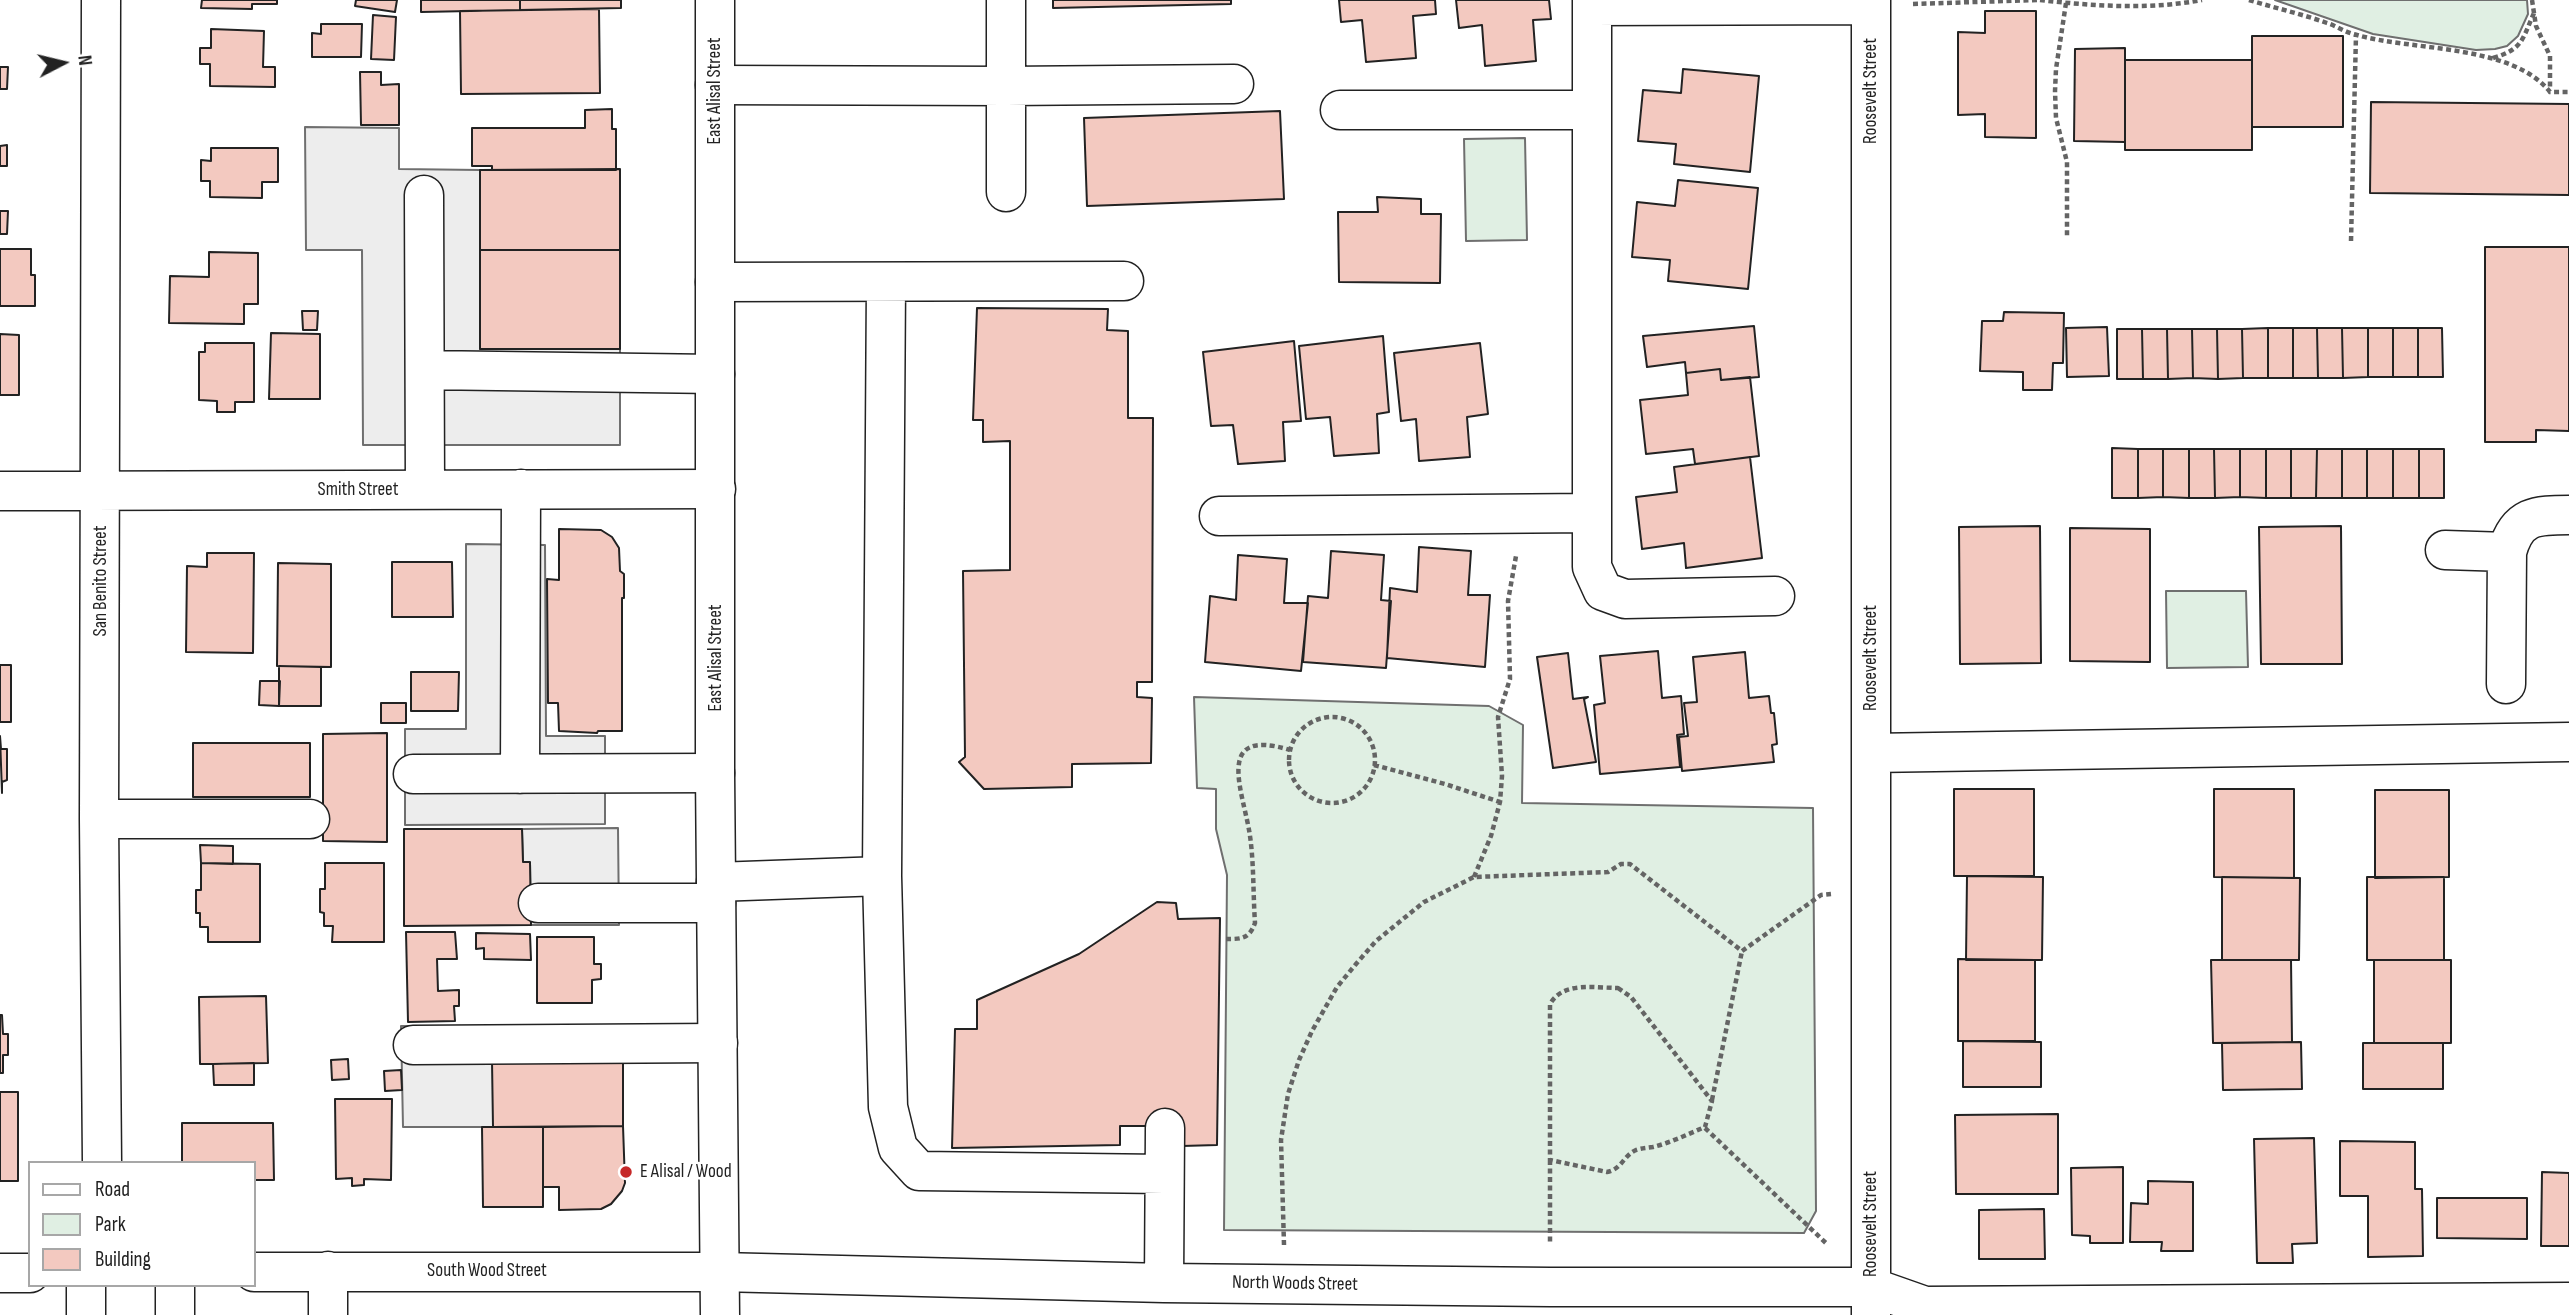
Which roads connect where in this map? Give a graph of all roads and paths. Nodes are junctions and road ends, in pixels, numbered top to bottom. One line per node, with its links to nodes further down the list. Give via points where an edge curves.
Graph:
1 (101, 0): 34 (street, San Benito Street)
2 (715, 0): 15 (street, East Alisal Street)
3 (1006, 0): 16 (street)
4 (2039, 0): 9 (path); 10 (path)
5 (2202, 0): 10 (path, via 2155,5)
6 (2249, 0): 12 (path)
7 (2532, 0): 11 (path)
8 (1592, 3): 9 (street); 20 (street)
9 (1871, 3): 45 (street, Roosevelt Street)
10 (2066, 3): 23 (path, via 2055,91 2056,118 2067,162)
11 (2534, 12): 13 (path, via 2520,43 2510,52); 17 (path, via 2550,56)
12 (2356, 35): 13 (path); 24 (path)
13 (2490, 58): 17 (path, via 2513,65)
14 (1234, 83): 16 (street)
15 (715, 85): 16 (street); 26 (street, East Alisal Street)
16 (1006, 86): 21 (street)
17 (2550, 92): 18 (path)
18 (2569, 92)
19 (1340, 110): 20 (street)
20 (1592, 110): 35 (street)
21 (1006, 192)
22 (424, 195): 28 (street)
23 (2067, 237)
24 (2351, 241)
25 (1124, 281): 27 (street)
26 (715, 282): 27 (street); 29 (street, East Alisal Street)
27 (886, 282): 53 (street)
28 (425, 370): 29 (street); 30 (street)
29 (715, 373): 32 (street, East Alisal Street)
30 (425, 489): 31 (street, Smith Street); 34 (street, Smith Street)
31 (521, 489): 32 (street, Smith Street); 49 (street)
32 (716, 489): 47 (street, East Alisal Street)
33 (0, 491): 34 (street, Smith Street)
34 (101, 491): 51 (street, San Benito Street)
35 (1592, 513): 36 (street); 41 (street, via 1592,567 1603,591 1625,599)
36 (1524, 515): 38 (street); 50 (path, via 1508,601 1510,679 1498,716)
37 (2569, 515): 40 (street, via 2536,515 2512,534)
38 (1219, 516)
39 (2445, 550): 40 (street)
40 (2507, 552): 42 (street)
41 (1775, 596)
42 (2506, 684)
43 (2569, 742): 45 (street)
44 (1291, 750): 46 (path, via 1301,730 1312,721 1340,717 1365,732 1372,744); 46 (path, via 1290,770 1296,783 1317,801 1345,801 1357,794 1367,784); 58 (path, via 1259,743 1240,760 1255,923 1246,938)
45 (1871, 753): 55 (street, Roosevelt Street)
46 (1374, 765): 50 (path)
47 (715, 773): 49 (street); 56 (street, East Alisal Street)
48 (413, 774): 49 (street)
49 (520, 774)
50 (1500, 802): 54 (path)
51 (99, 819): 52 (street); 66 (street, San Benito Street)
52 (310, 819)
53 (882, 876): 56 (street); 67 (street, via 888,1107 898,1148 919,1171)
54 (1475, 877): 59 (path, via 1608,872 1630,864); 74 (path, via 1424,902 1376,941 1337,987 1303,1050 1288,1094 1281,1140)
55 (1870, 889): 59 (path, via 1821,895); 78 (street, Roosevelt Street)
56 (716, 892): 57 (street); 60 (street, East Alisal Street)
57 (538, 903)
58 (1226, 939)
59 (1742, 951): 62 (path)
60 (718, 1043): 61 (street); 70 (street, East Alisal Street)
61 (413, 1045)
62 (1712, 1101): 63 (path); 65 (path, via 1624,990 1565,989 1550,1004)
63 (1705, 1127): 65 (path, via 1637,1150 1614,1171); 78 (path)
64 (1165, 1128): 67 (street)
65 (1550, 1160): 77 (path)
66 (102, 1161)
67 (1164, 1174): 73 (street)
68 (328, 1271): 69 (street, South Wood Street); 70 (street, South Wood Street); 82 (street)
69 (256, 1272)
70 (720, 1272): 73 (street, North Woods Street); 83 (street, East Alisal Street)
71 (0, 1273): 72 (street)
72 (28, 1273)
73 (1164, 1283): 74 (street, North Woods Street)
74 (1286, 1284): 77 (street, North Woods Street)
75 (86, 1287): 80 (street)
76 (175, 1287): 81 (street)
77 (1550, 1287): 78 (street, North Woods Street)
78 (1871, 1301): 79 (street, North Woods Street, via 1924,1306)
79 (2561, 1306)
80 (86, 1315)
81 (175, 1315)
82 (328, 1315)
83 (720, 1315)

